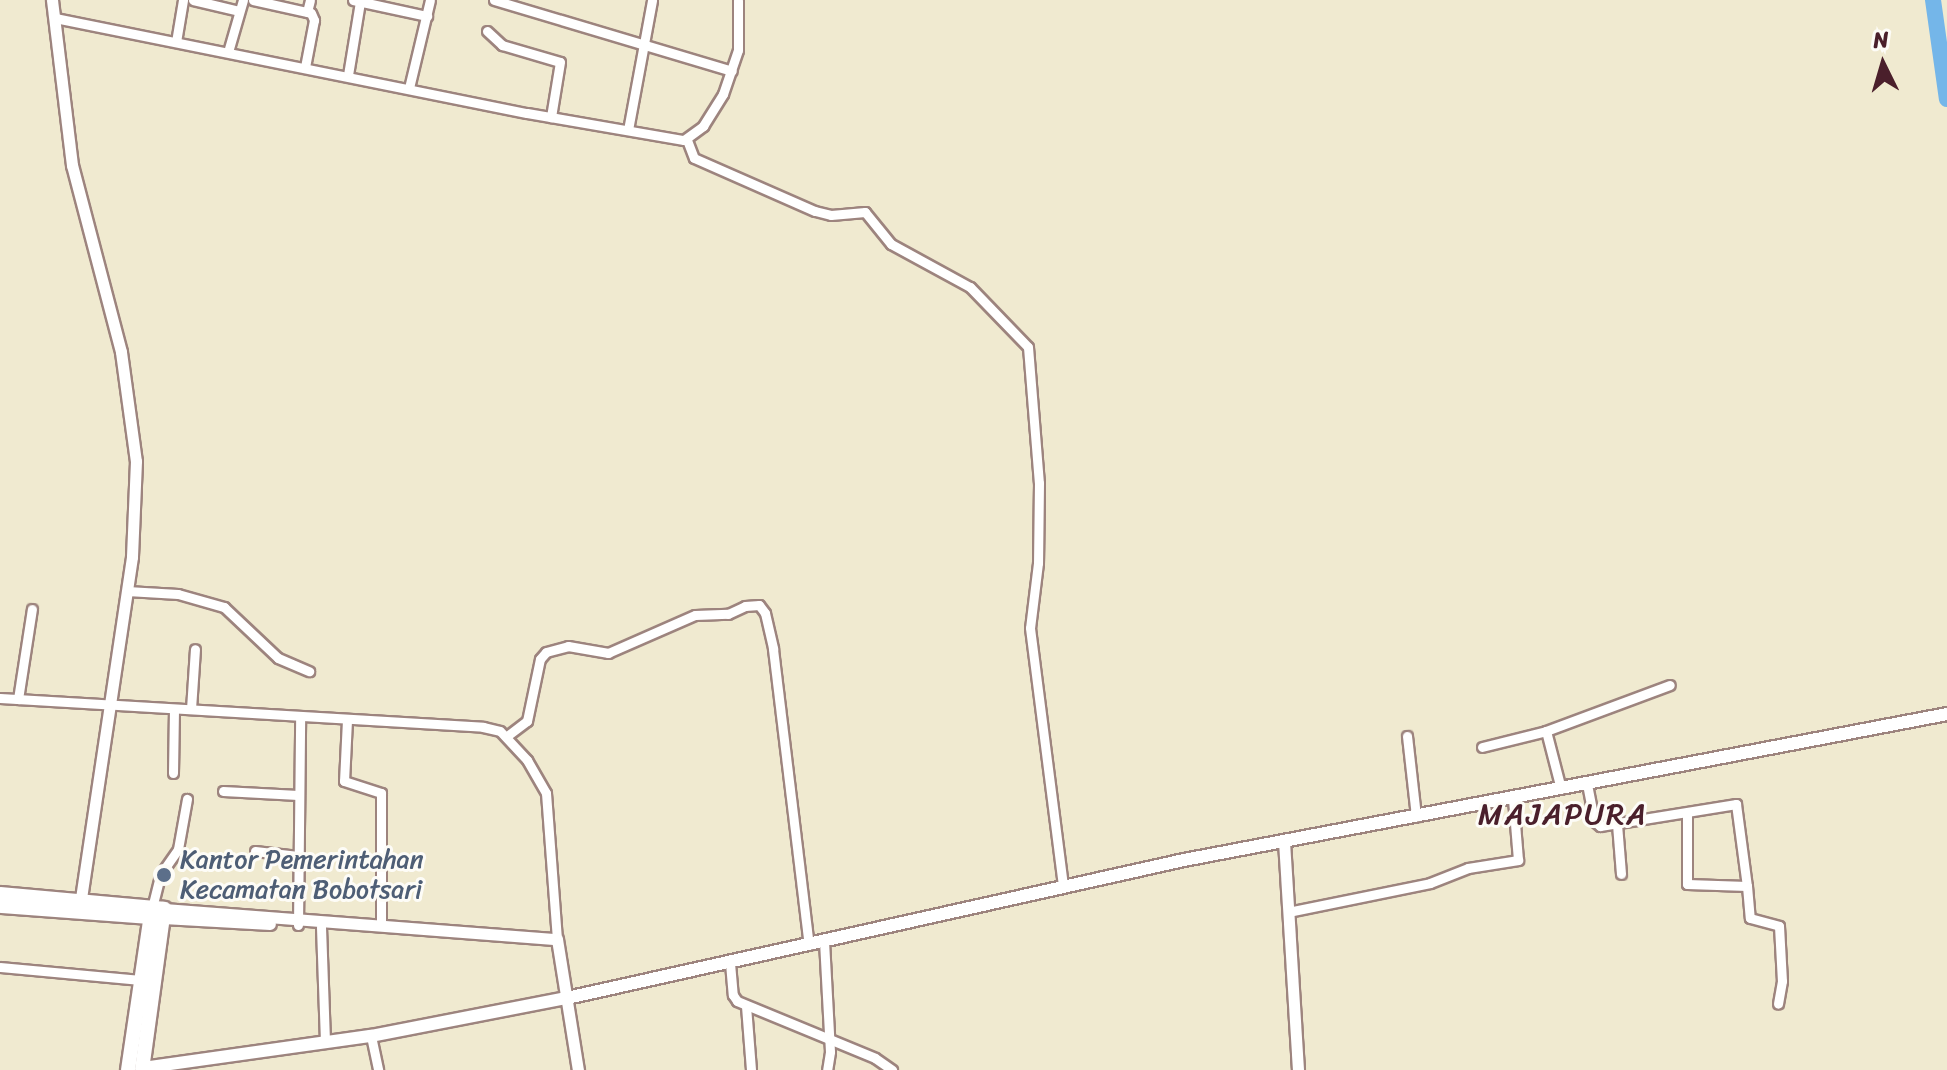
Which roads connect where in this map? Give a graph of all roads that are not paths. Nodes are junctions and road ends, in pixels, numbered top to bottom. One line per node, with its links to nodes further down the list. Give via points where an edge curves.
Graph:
1 (52, 0): 15 (street)
2 (183, 0): 17 (street)
3 (193, 0): 12 (street)
4 (243, 0): 12 (street)
5 (253, 0): 13 (street)
6 (310, 0): 13 (street)
7 (430, 0): 14 (street)
8 (494, 0): 18 (street)
9 (652, 0): 18 (street)
10 (738, 0): 21 (street, via 740,38)
11 (356, 1): 14 (street); 22 (street)
12 (239, 11): 19 (street)
13 (307, 12): 20 (street, via 314,20)
14 (427, 16): 23 (street)
15 (55, 18): 17 (street); 27 (street, via 72,165 131,406 137,502)
16 (487, 31): 24 (street, via 502,45 560,62)
17 (176, 42): 19 (street)
18 (646, 47): 21 (street); 25 (street)
19 (228, 52): 20 (street)
20 (305, 67): 22 (street)
21 (732, 71): 26 (street, via 718,105)
22 (348, 75): 23 (street)
23 (409, 88): 24 (street)
24 (551, 117): 25 (street)
25 (628, 130): 26 (street)
26 (687, 140): 59 (street, via 694,158 815,211 865,212 891,244 970,287 1028,347 1039,483 1030,628)
27 (127, 591): 30 (street, via 178,594 224,607 278,658); 34 (street)
28 (32, 609): 33 (street)
29 (195, 649): 36 (street)
30 (309, 671)
31 (1670, 685): 40 (street)
32 (0, 698): 33 (street)
33 (18, 699): 34 (street)
34 (111, 703): 35 (street); 62 (street)
35 (174, 709): 36 (street); 44 (street)
36 (191, 709): 38 (street)
37 (1945, 717): 45 (main road)
38 (300, 719): 39 (street); 48 (street)
39 (347, 720): 41 (street, via 483,727); 66 (street, via 344,781 381,793)
40 (1546, 731): 43 (street); 46 (street)
41 (507, 736): 69 (street, via 546,793); 70 (street, via 527,721 546,652 568,646 608,653 695,615 728,614 759,605 773,649)
42 (1407, 736): 52 (street)
43 (1482, 747)
44 (173, 773)
45 (1587, 784): 46 (main road); 53 (street, via 1594,821 1600,826)
46 (1561, 789): 50 (main road)
47 (223, 791): 48 (street)
48 (298, 795): 56 (street)
49 (187, 799): 64 (street, via 178,849 160,875)
50 (1513, 799): 52 (main road); 63 (street, via 1518,860)
51 (1687, 813): 53 (street); 58 (street, via 1687,884); 58 (street, via 1736,804)
52 (1416, 816): 54 (main road)
53 (1617, 824): 57 (street)
54 (1284, 841): 59 (main road); 63 (street)
55 (255, 851): 56 (street)
56 (298, 856): 65 (street)
57 (1621, 874)
58 (1747, 886): 75 (street, via 1750,918 1780,928)
59 (1063, 887): 68 (main road)
60 (0, 894): 62 (main road)
61 (0, 906): 62 (main road)
62 (80, 906): 64 (main road)
63 (1288, 912): 86 (street)
64 (157, 913): 65 (street); 73 (main road); 80 (main road)
65 (298, 922): 66 (street); 67 (street)
66 (381, 924): 69 (street)
67 (321, 927): 69 (street); 79 (street)
68 (824, 941): 70 (main road); 78 (street)
69 (557, 942): 74 (street)
70 (809, 945): 71 (main road)
71 (730, 963): 74 (main road); 76 (street, via 733,995)
72 (0, 967): 73 (street)
73 (141, 980): 80 (main road)
74 (567, 998): 77 (main road); 82 (street)
75 (1778, 1004)
76 (746, 1006): 78 (street); 83 (street)
77 (371, 1036): 79 (main road); 81 (street)
78 (829, 1040): 84 (street); 85 (street)
79 (325, 1043): 80 (main road)
80 (134, 1070)
81 (378, 1070)
82 (578, 1070)
83 (751, 1070)
84 (827, 1070)
85 (892, 1070)
86 (1298, 1070)

